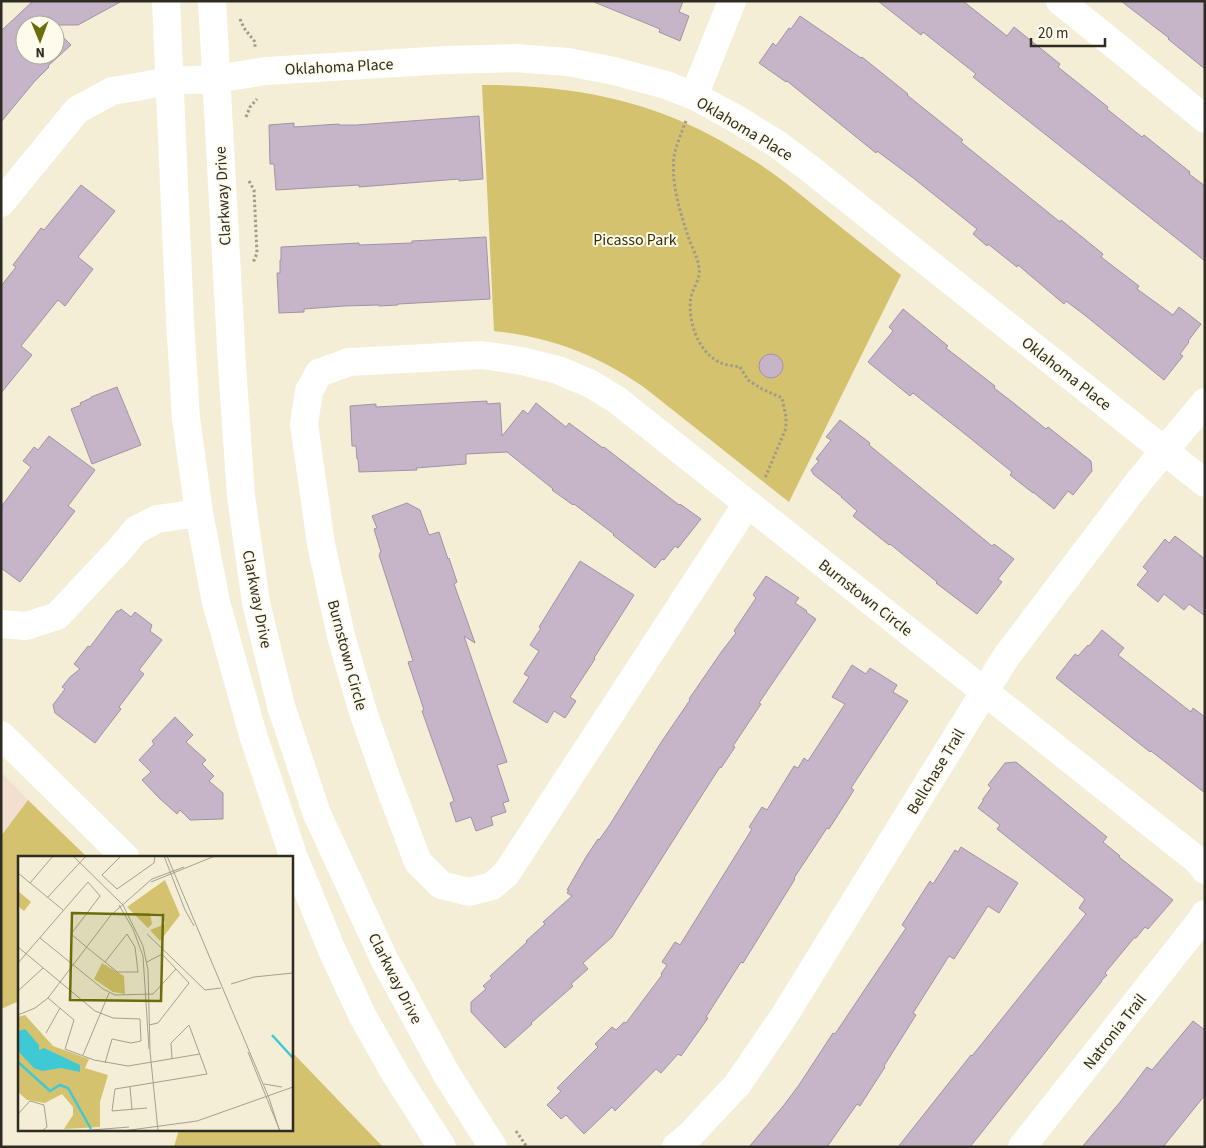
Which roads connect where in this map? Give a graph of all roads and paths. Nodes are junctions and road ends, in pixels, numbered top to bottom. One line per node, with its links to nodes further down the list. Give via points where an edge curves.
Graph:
1 (166, 1): 8 (street)
2 (212, 1): 7 (street, Clarkway Drive)
3 (732, 1): 9 (street)
4 (1060, 1): 10 (street)
5 (240, 18): 6 (path)
6 (255, 42)
7 (216, 79): 8 (street, Oklahoma Place); 9 (street, Oklahoma Place, via 266,70 515,58 568,62 614,71 666,86); 25 (street, Clarkway Drive, via 241,496 256,603 281,706 317,814 385,961 447,1076)
8 (169, 81): 11 (street, Oklahoma Place, via 112,91 77,110); 17 (street, via 186,418)
9 (690, 108): 13 (street, Oklahoma Place, via 735,118 778,144); 14 (path, via 673,167 678,202 700,274 690,313 699,342 708,353 720,362 740,367 748,380 782,398 786,428)
10 (1205, 119)
11 (1, 203)
12 (1205, 402): 13 (street, Bellchase Trail)
13 (1165, 451): 15 (street, Oklahoma Place); 19 (street, Bellchase Trail, via 1006,656)
14 (765, 478)
15 (1205, 483)
16 (747, 504): 16 (street, Burnstown Circle, via 506,874 492,886 469,892 441,885 418,862 363,712 341,636 321,544 304,424 309,391 319,373 349,362 482,355 558,370 617,400); 19 (street, Burnstown Circle)
17 (199, 513): 18 (street, via 157,519 136,530 57,616 26,626); 24 (street, via 216,602 253,735 293,856 362,1015)
18 (1, 624)
19 (984, 691): 22 (street, via 1197,860); 26 (street, Bellchase Trail, via 784,1016 737,1085)
20 (1, 735): 21 (street)
21 (125, 856)
22 (1205, 870)
23 (1205, 914): 27 (street, Natronia Trail)
24 (442, 1147)
25 (493, 1147)
26 (676, 1147)
27 (1022, 1147)

